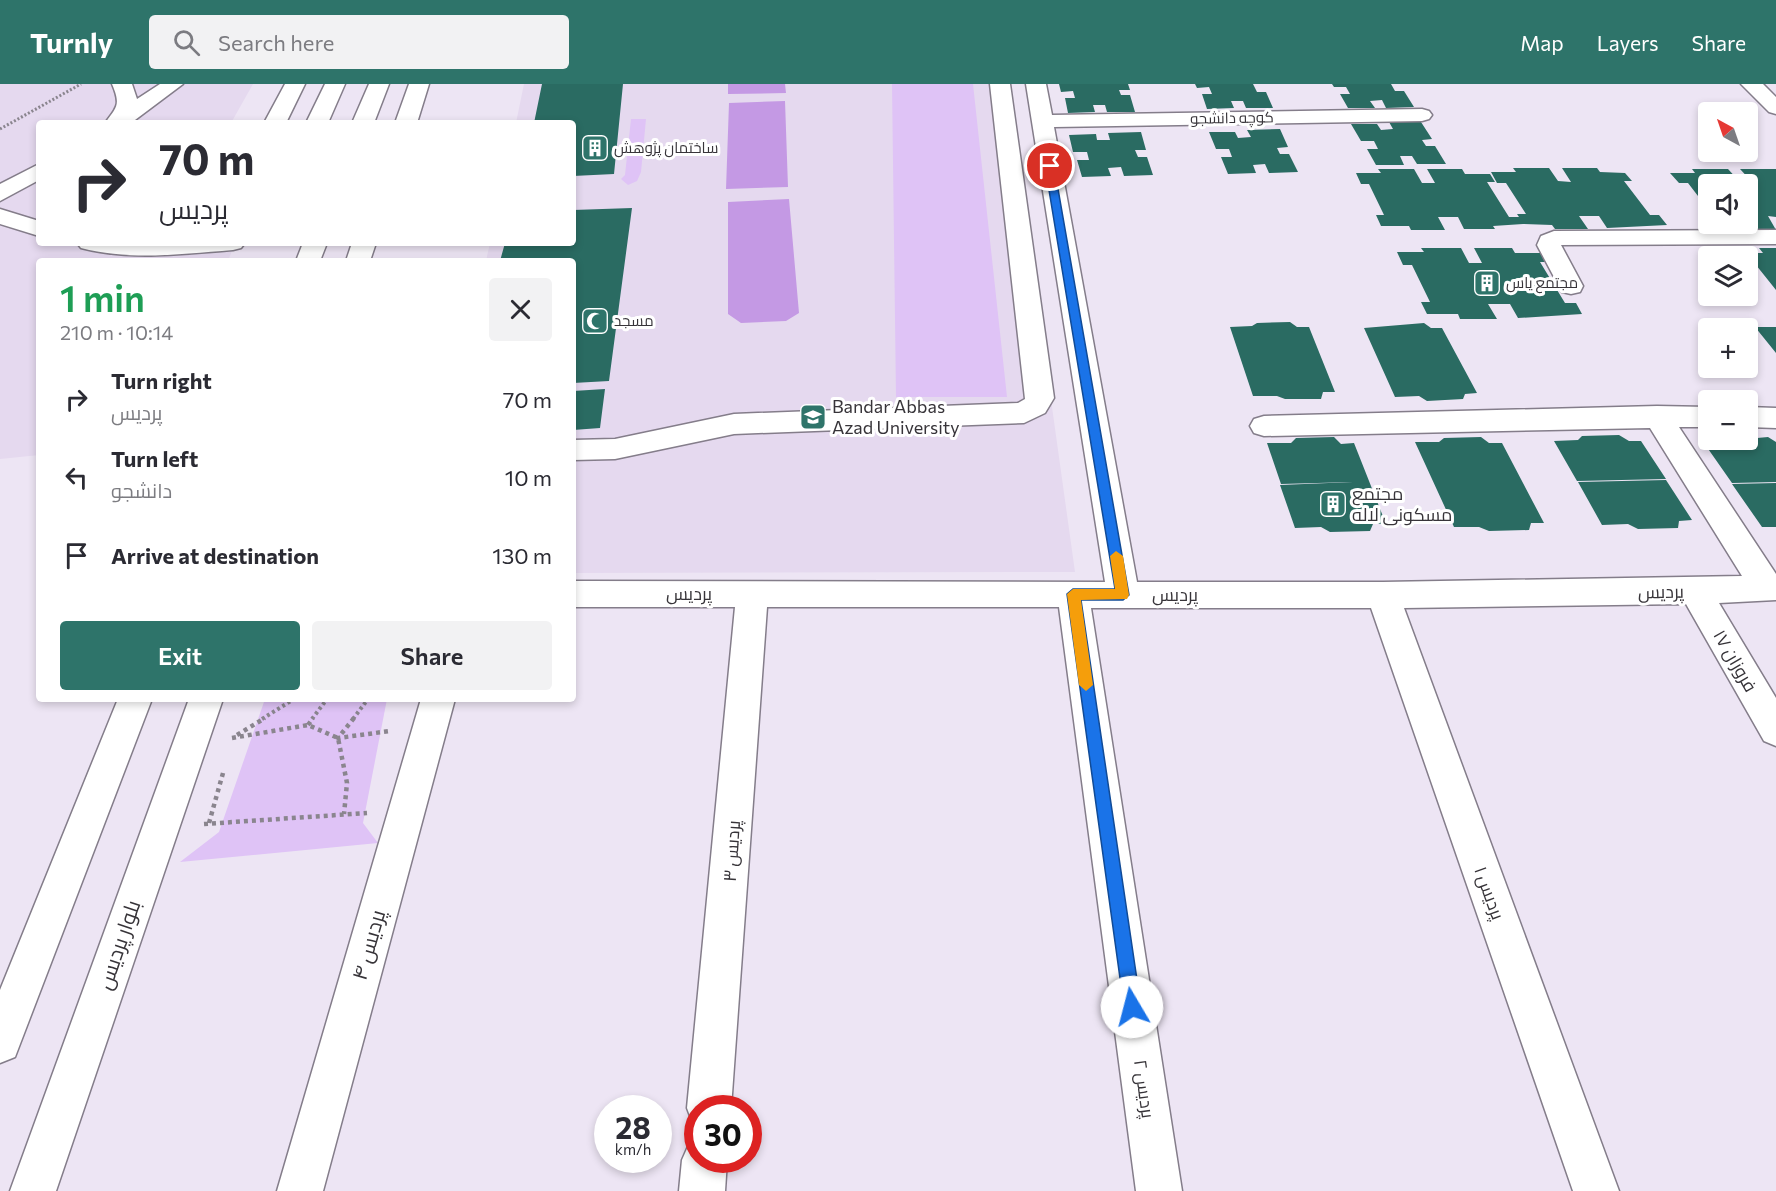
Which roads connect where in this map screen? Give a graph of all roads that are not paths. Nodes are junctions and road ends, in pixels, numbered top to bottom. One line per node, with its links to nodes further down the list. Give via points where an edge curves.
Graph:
1 (123, 84): 12 (street, via 128,105)
2 (173, 84): 13 (street)
3 (295, 84): 14 (street)
4 (335, 84): 15 (street)
5 (379, 84): 16 (street)
6 (419, 84): 17 (street)
7 (1000, 84): 32 (street, via 1040,398 1035,406 1024,413 734,424 615,449)
8 (1036, 84): 18 (street)
9 (1751, 84): 10 (street)
10 (1776, 108)
11 (1422, 116): 18 (street, کوچه دانشجو)
12 (120, 120)
13 (121, 120)
14 (277, 120)
15 (318, 120)
16 (364, 120)
17 (407, 120)
18 (1042, 121): 38 (street)
19 (34, 178): 20 (street)
20 (0, 195)
21 (0, 216): 22 (street)
22 (36, 228)
23 (1776, 237): 26 (street, via 1554,238 1549,245)
24 (100, 246): 25 (street)
25 (192, 246)
26 (1571, 286)
27 (1657, 416): 28 (street); 31 (street); 33 (street)
28 (1698, 417)
29 (1758, 417): 30 (street)
30 (1776, 418)
31 (1264, 426)
32 (576, 450)
33 (1771, 587): 34 (street, پردیس)
34 (1695, 591): 39 (street, پردیس); 43 (street, فروزان ۱۷)
35 (576, 594): 36 (street, پردیس)
36 (752, 594): 37 (street, پردیس); 45 (street, پردیس ۳)
37 (1073, 594): 38 (street, پردیس); 50 (street, پردیس ۲)
38 (1123, 595): 39 (street, پردیس)
39 (1383, 595): 51 (street, پردیس ۱)
40 (134, 702): 44 (street)
41 (205, 702): 47 (street, بلوار پردیس)
42 (434, 712): 48 (street, پردیس ۴)
43 (1776, 730)
44 (0, 1042)
45 (711, 1095)
46 (704, 1173): 49 (street)
47 (33, 1191)
48 (300, 1191)
49 (702, 1191)
50 (1159, 1191)
51 (1596, 1191)

